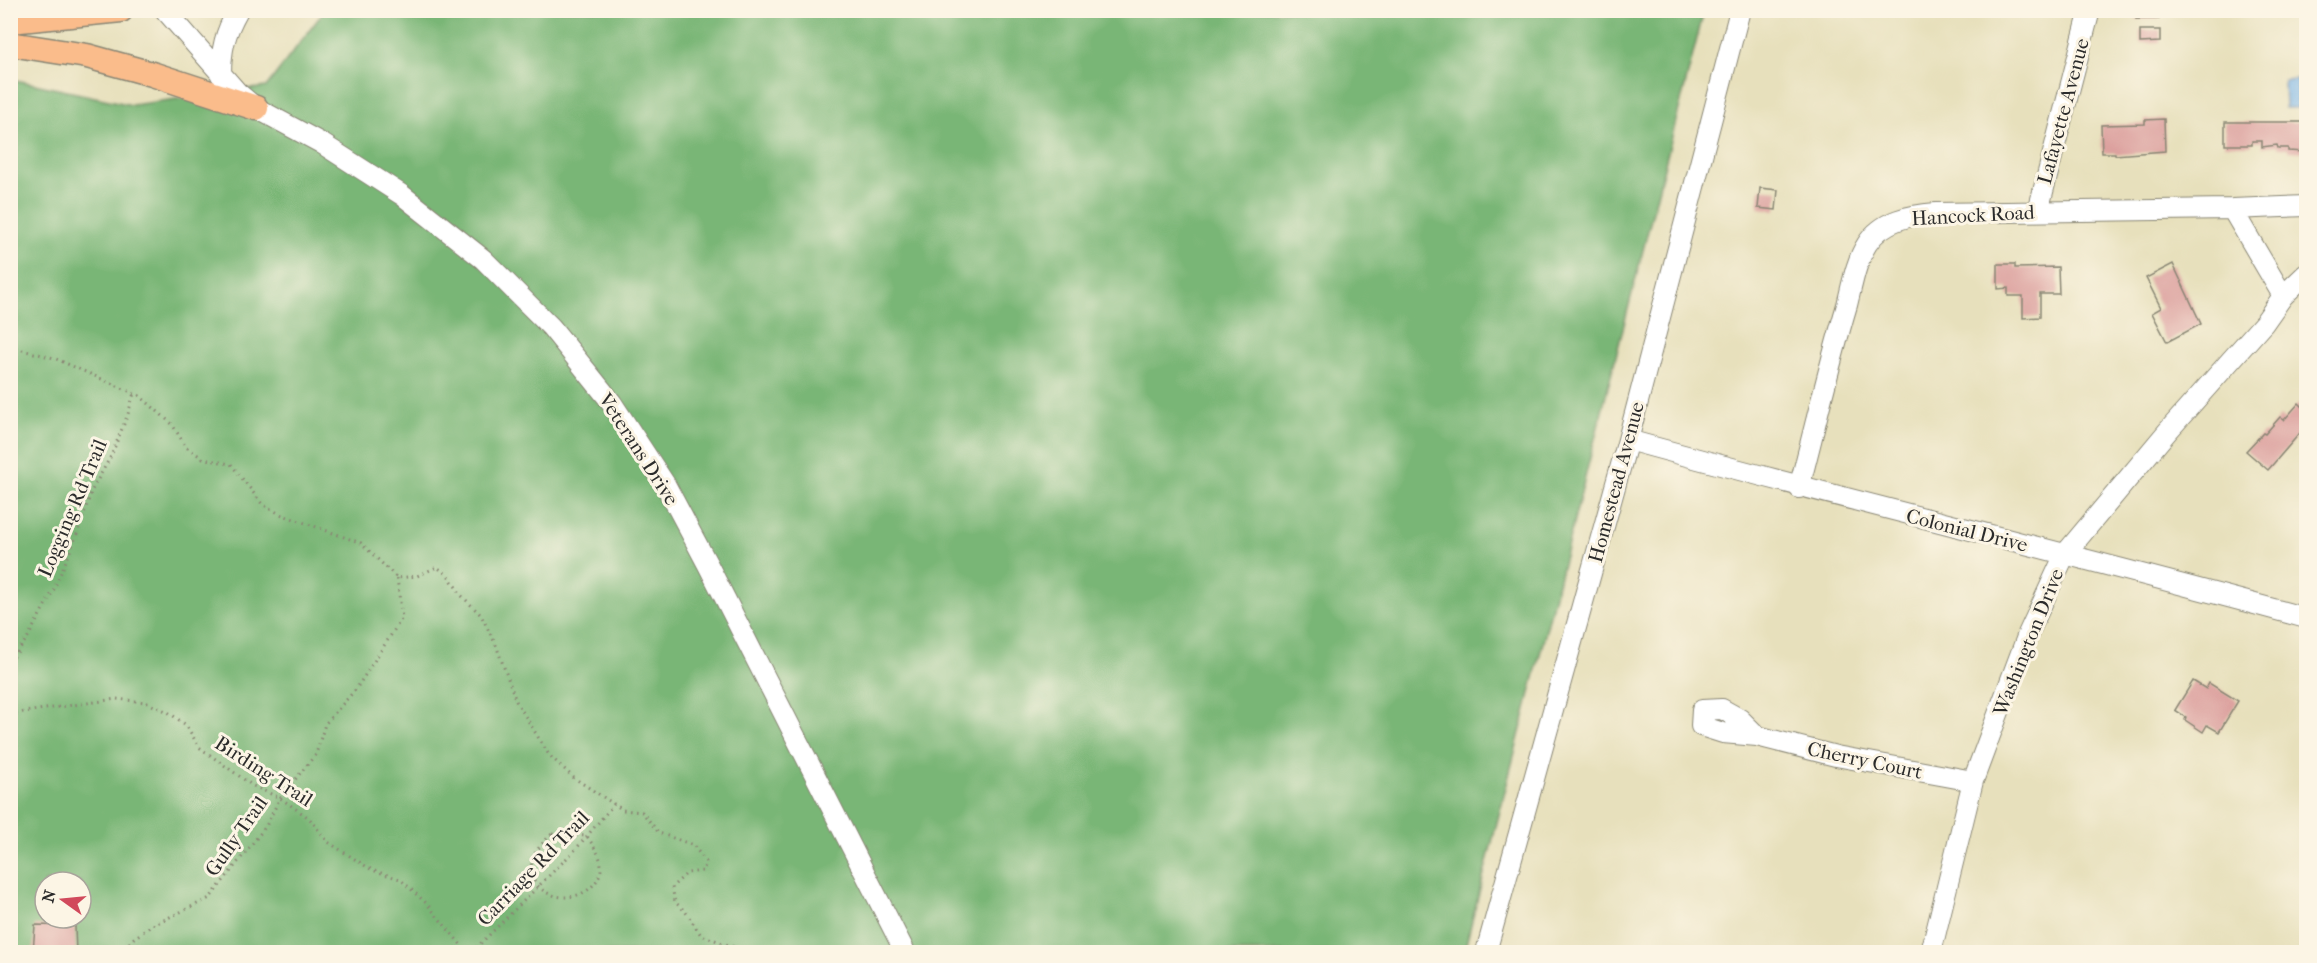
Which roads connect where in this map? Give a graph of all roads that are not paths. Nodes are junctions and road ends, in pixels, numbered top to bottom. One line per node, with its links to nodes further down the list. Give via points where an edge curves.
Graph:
1 (121, 10): 6 (main road)
2 (165, 10): 8 (street, Veterans Drive)
3 (238, 10): 8 (street, via 221,51)
4 (1740, 10): 15 (street, Homestead Avenue)
5 (2090, 10): 12 (street, Lafayette Avenue)
6 (10, 21)
7 (10, 44): 9 (main road, via 87,56)
8 (221, 75): 9 (street, Veterans Drive)
9 (256, 108): 22 (street, Veterans Drive, via 321,143 402,195 483,259 551,327 612,403 665,484)
10 (2307, 206): 11 (street, Hancock Road)
11 (2232, 210): 12 (street, Hancock Road); 14 (street)
12 (2038, 211): 16 (street, Hancock Road, via 1915,214 1880,229 1867,243 1835,344)
13 (2307, 273): 14 (street, Washington Drive)
14 (2283, 296): 17 (street, Washington Drive)
15 (1628, 440): 16 (street, Colonial Drive); 21 (street, Homestead Avenue)
16 (1799, 488): 17 (street, Colonial Drive)
17 (2065, 554): 18 (street, Colonial Drive); 20 (street, Washington Drive, via 2028,634)
18 (2307, 618)
19 (1757, 736): 20 (street, Cherry Court, via 1836,756)
20 (1973, 782): 23 (street, Washington Drive)
21 (1492, 951)
22 (905, 952)
23 (1931, 952)

